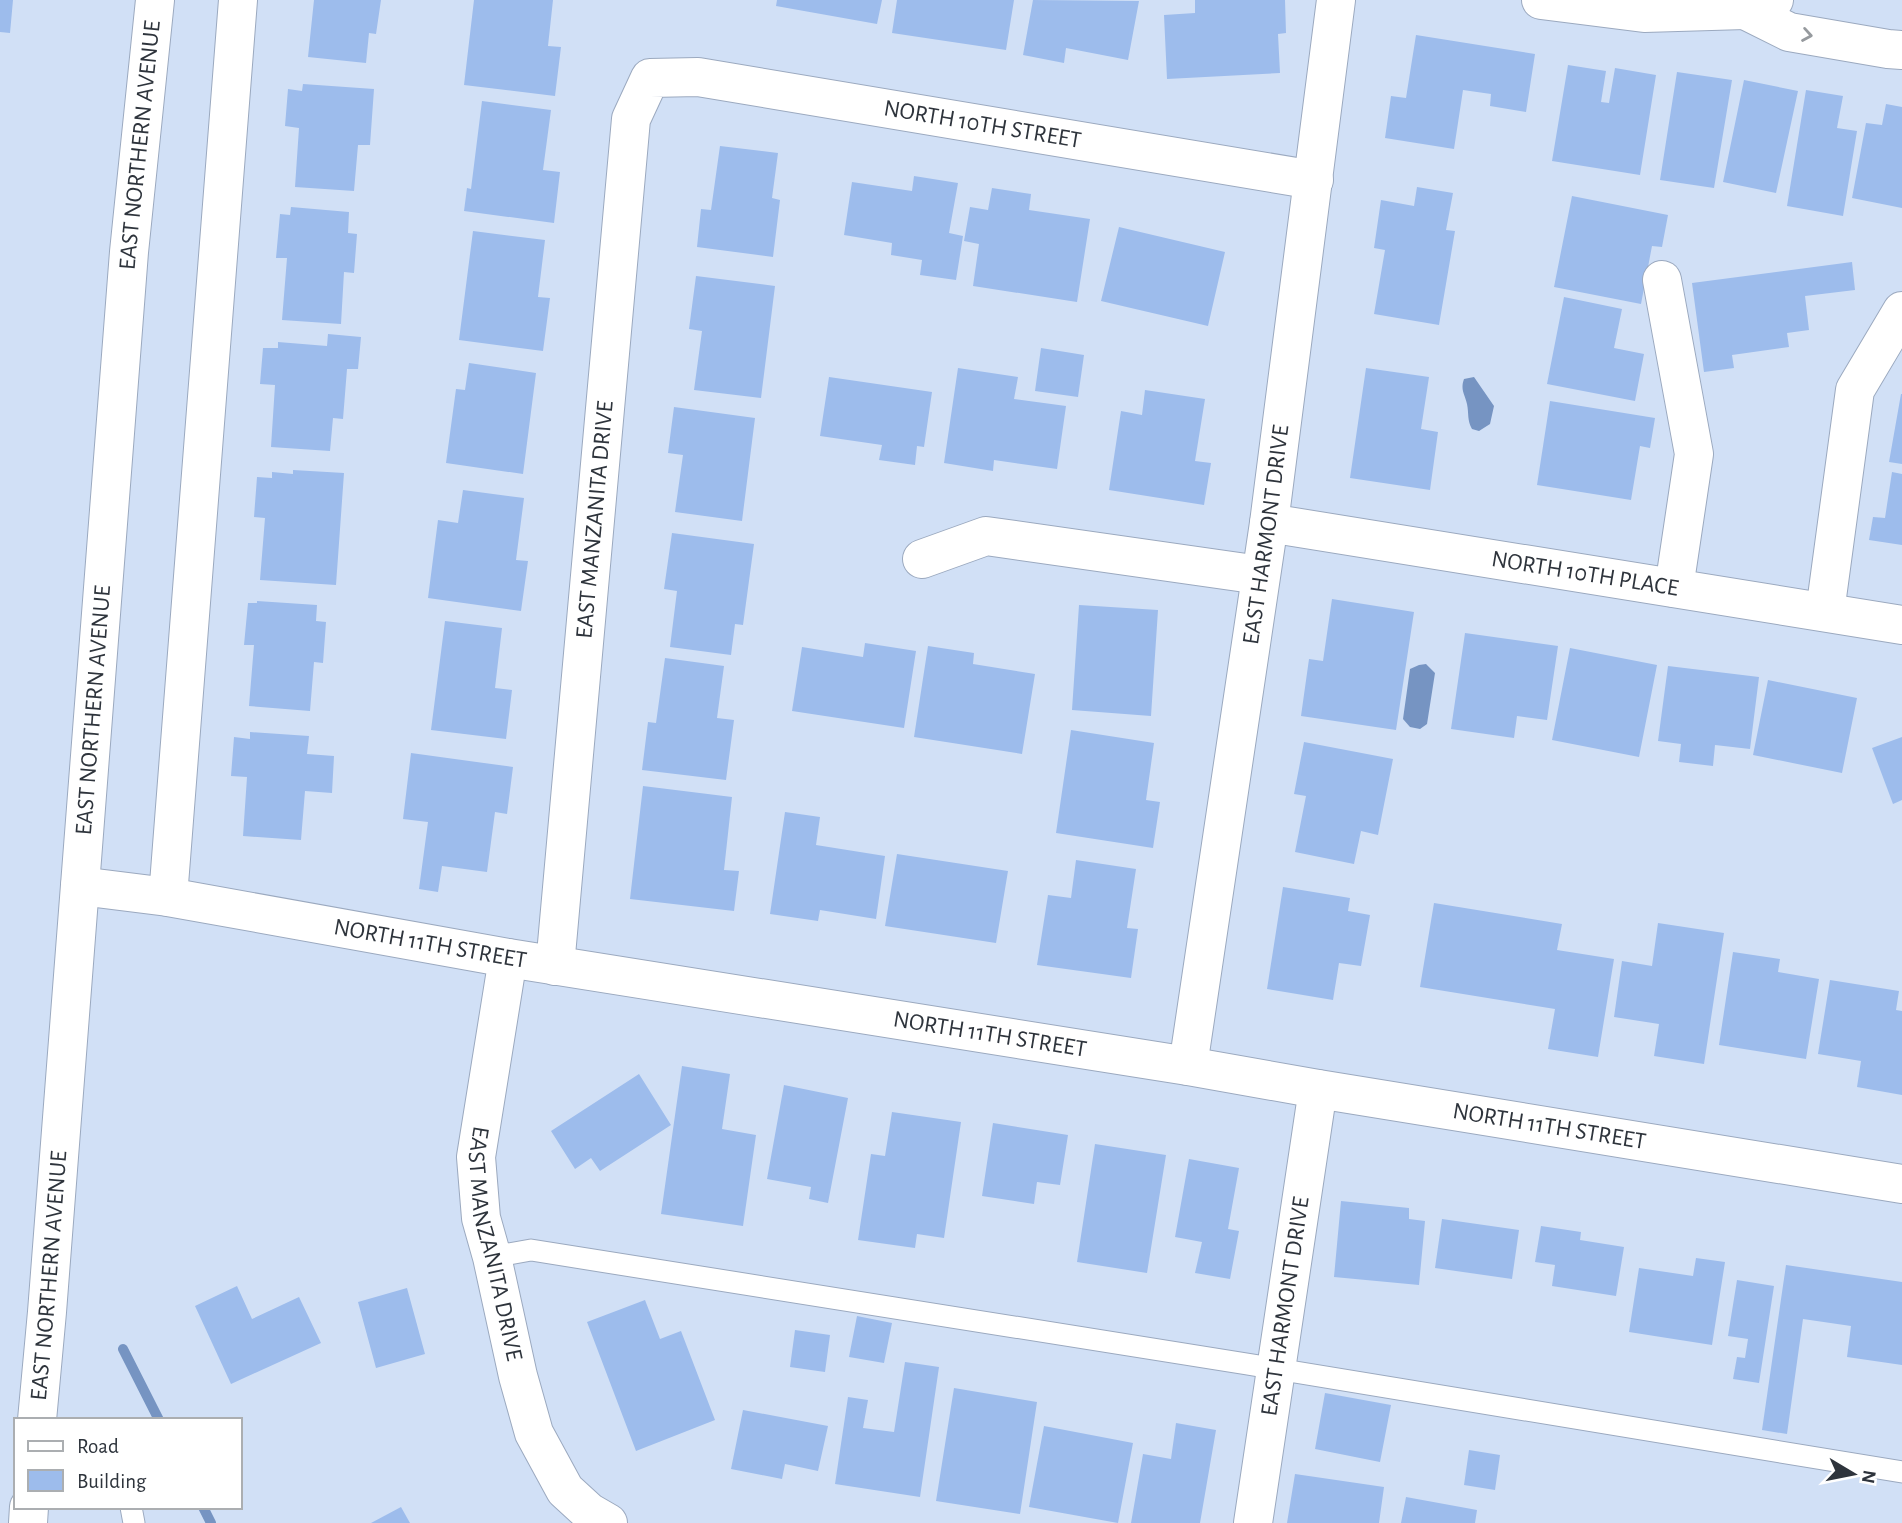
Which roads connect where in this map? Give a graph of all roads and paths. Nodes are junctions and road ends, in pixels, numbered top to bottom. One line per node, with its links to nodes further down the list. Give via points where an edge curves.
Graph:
1 (155, 0): 17 (street, EAST NORTHERN AVENUE, via 129,253)
2 (238, 0): 18 (street)
3 (1336, 0): 8 (street, EAST HARMONT DRIVE)
4 (1541, 0): 5 (street, via 1644,13)
5 (1759, 5): 6 (street, one-way to 6, via 1789,32)
6 (1902, 50)
7 (650, 78): 8 (street, NORTH 10TH STREET, via 698,77); 20 (street, EAST MANZANITA DRIVE, via 631,119)
8 (1314, 180): 11 (street, EAST HARMONT DRIVE)
9 (1662, 280): 14 (street, via 1694,454)
10 (1902, 311): 15 (street, via 1855,390)
11 (1269, 523): 13 (street, EAST HARMONT DRIVE); 14 (street, NORTH 10TH PLACE)
12 (922, 559): 13 (street, via 986,536)
13 (1260, 575): 21 (street, EAST HARMONT DRIVE)
14 (1674, 589): 15 (street, NORTH 10TH PLACE)
15 (1825, 612): 16 (street, NORTH 10TH PLACE)
16 (1902, 625)
17 (80, 886): 18 (street, NORTH 11TH STREET); 26 (street, EAST NORTHERN AVENUE)
18 (168, 897): 19 (street, NORTH 11TH STREET)
19 (508, 958): 20 (street, NORTH 11TH STREET); 24 (street, EAST MANZANITA DRIVE, via 476,1157 481,1218)
20 (555, 966): 21 (street, NORTH 11TH STREET)
21 (1188, 1066): 22 (street, NORTH 11TH STREET)
22 (1318, 1089): 23 (street, NORTH 11TH STREET); 25 (street, EAST HARMONT DRIVE)
23 (1902, 1184)
24 (492, 1257): 25 (lane, via 531,1250); 28 (street, EAST MANZANITA DRIVE, via 534,1433 565,1490)
25 (1276, 1369): 27 (lane); 29 (street, EAST HARMONT DRIVE)
26 (37, 1418)
27 (1902, 1472)
28 (598, 1518)
29 (1252, 1523)

